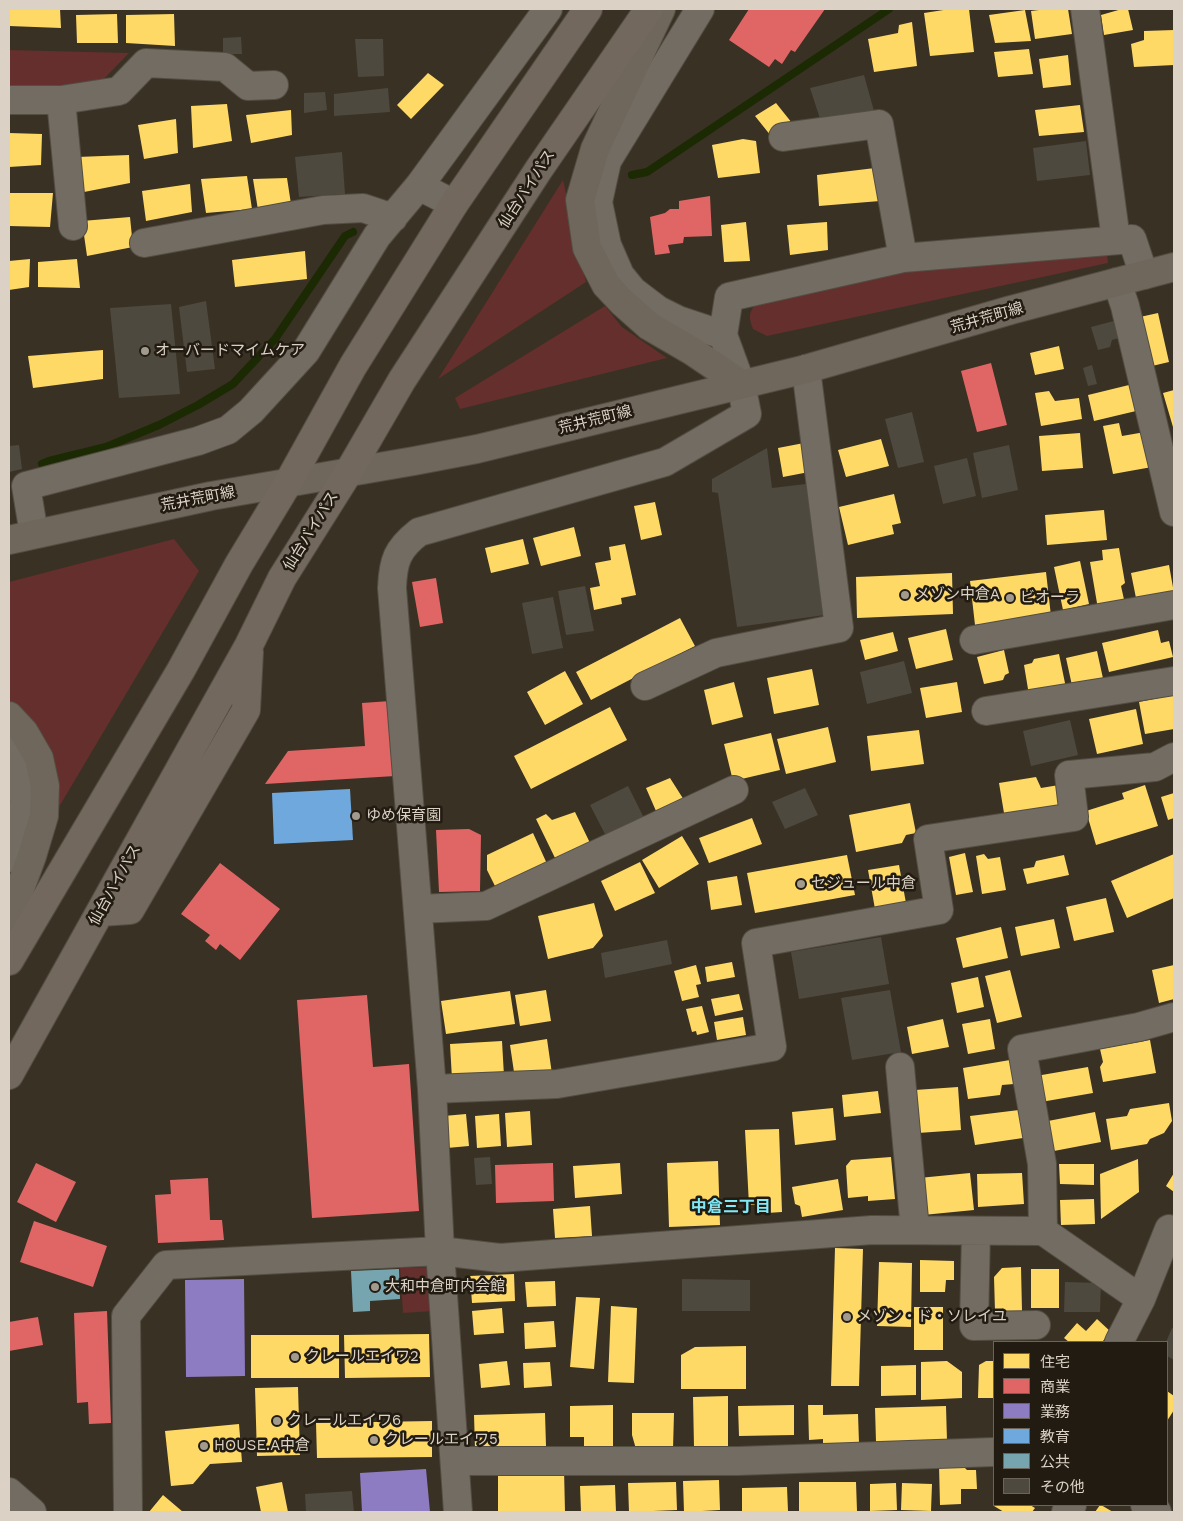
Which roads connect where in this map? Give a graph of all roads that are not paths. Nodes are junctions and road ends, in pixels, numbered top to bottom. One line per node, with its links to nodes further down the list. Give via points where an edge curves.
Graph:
1 (548, 9): 11 (street)
2 (588, 9): 12 (highway)
3 (649, 9): 24 (highway, 仙台バイパス, via 539,169 407,372)
4 (661, 9): 23 (main road, via 595,149 580,200 588,248 606,285 622,302 649,326)
5 (700, 9): 21 (street, via 607,161 598,202 607,245 620,275 633,291 678,320)
6 (1084, 9): 15 (street)
7 (274, 84): 9 (street, via 248,86 225,67 146,63 119,91)
8 (9, 100): 9 (street)
9 (61, 100): 14 (street)
10 (783, 137): 17 (street, via 879,124)
11 (419, 186): 12 (street); 13 (street)
12 (454, 204): 25 (highway, via 353,366)
13 (393, 218): 16 (street, via 363,208 323,210); 27 (street, via 377,236 306,351 251,411 228,430 198,441 26,486)
14 (73, 226)
15 (1116, 240): 17 (street); 19 (street, via 1132,239)
16 (144, 243)
17 (903, 258): 21 (street, via 729,297)
18 (1174, 267): 19 (main road, 荒井荒町線)
19 (1144, 275): 20 (main road, 荒井荒町線)
20 (1117, 282): 22 (main road, 荒井荒町線); 26 (street)
21 (722, 335): 23 (street)
22 (806, 369): 23 (main road, 荒井荒町線); 31 (street, via 839,628 716,653)
23 (741, 384): 24 (main road, 荒井荒町線, via 477,449); 38 (street, via 747,414 666,462 419,532 398,554 392,572 392,588)
24 (348, 473): 25 (main road, 荒井荒町線); 43 (highway, 仙台バイパス, via 282,578 249,645 246,710 130,910 101,912)
25 (288, 483): 27 (main road, 荒井荒町線); 40 (highway)
26 (1174, 512)
27 (21, 537)
28 (1174, 605): 29 (street)
29 (974, 640)
30 (1174, 681): 32 (street)
31 (645, 686)
32 (986, 712)
33 (9, 716): 39 (main road, via 24,732 40,758 45,786 44,816)
34 (9, 748): 37 (street, via 20,779 24,806)
35 (1174, 757): 44 (street, via 1155,768 1070,775 1074,817 928,839 940,910 756,943 772,1047 557,1084)
36 (734, 790): 38 (street, via 486,906)
37 (9, 858)
38 (418, 908): 44 (street)
39 (9, 919)
40 (9, 962)
41 (1174, 1017): 47 (street, via 1022,1049 1042,1164)
42 (900, 1067): 45 (street)
43 (9, 1075)
44 (432, 1089): 49 (street)
45 (915, 1230): 46 (street); 49 (street, via 863,1231 500,1258)
46 (976, 1231): 47 (street); 51 (street, via 974,1326)
47 (1043, 1232): 50 (street)
48 (1174, 1232): 50 (street, via 1169,1229)
49 (440, 1251): 54 (street); 57 (street, via 166,1264 126,1316)
50 (1141, 1299): 52 (street)
51 (1036, 1325)
52 (1120, 1341)
53 (993, 1452): 54 (street, via 738,1461)
54 (455, 1461): 58 (street)
55 (9, 1492): 56 (street)
56 (32, 1512)
57 (128, 1512)
58 (458, 1512)

